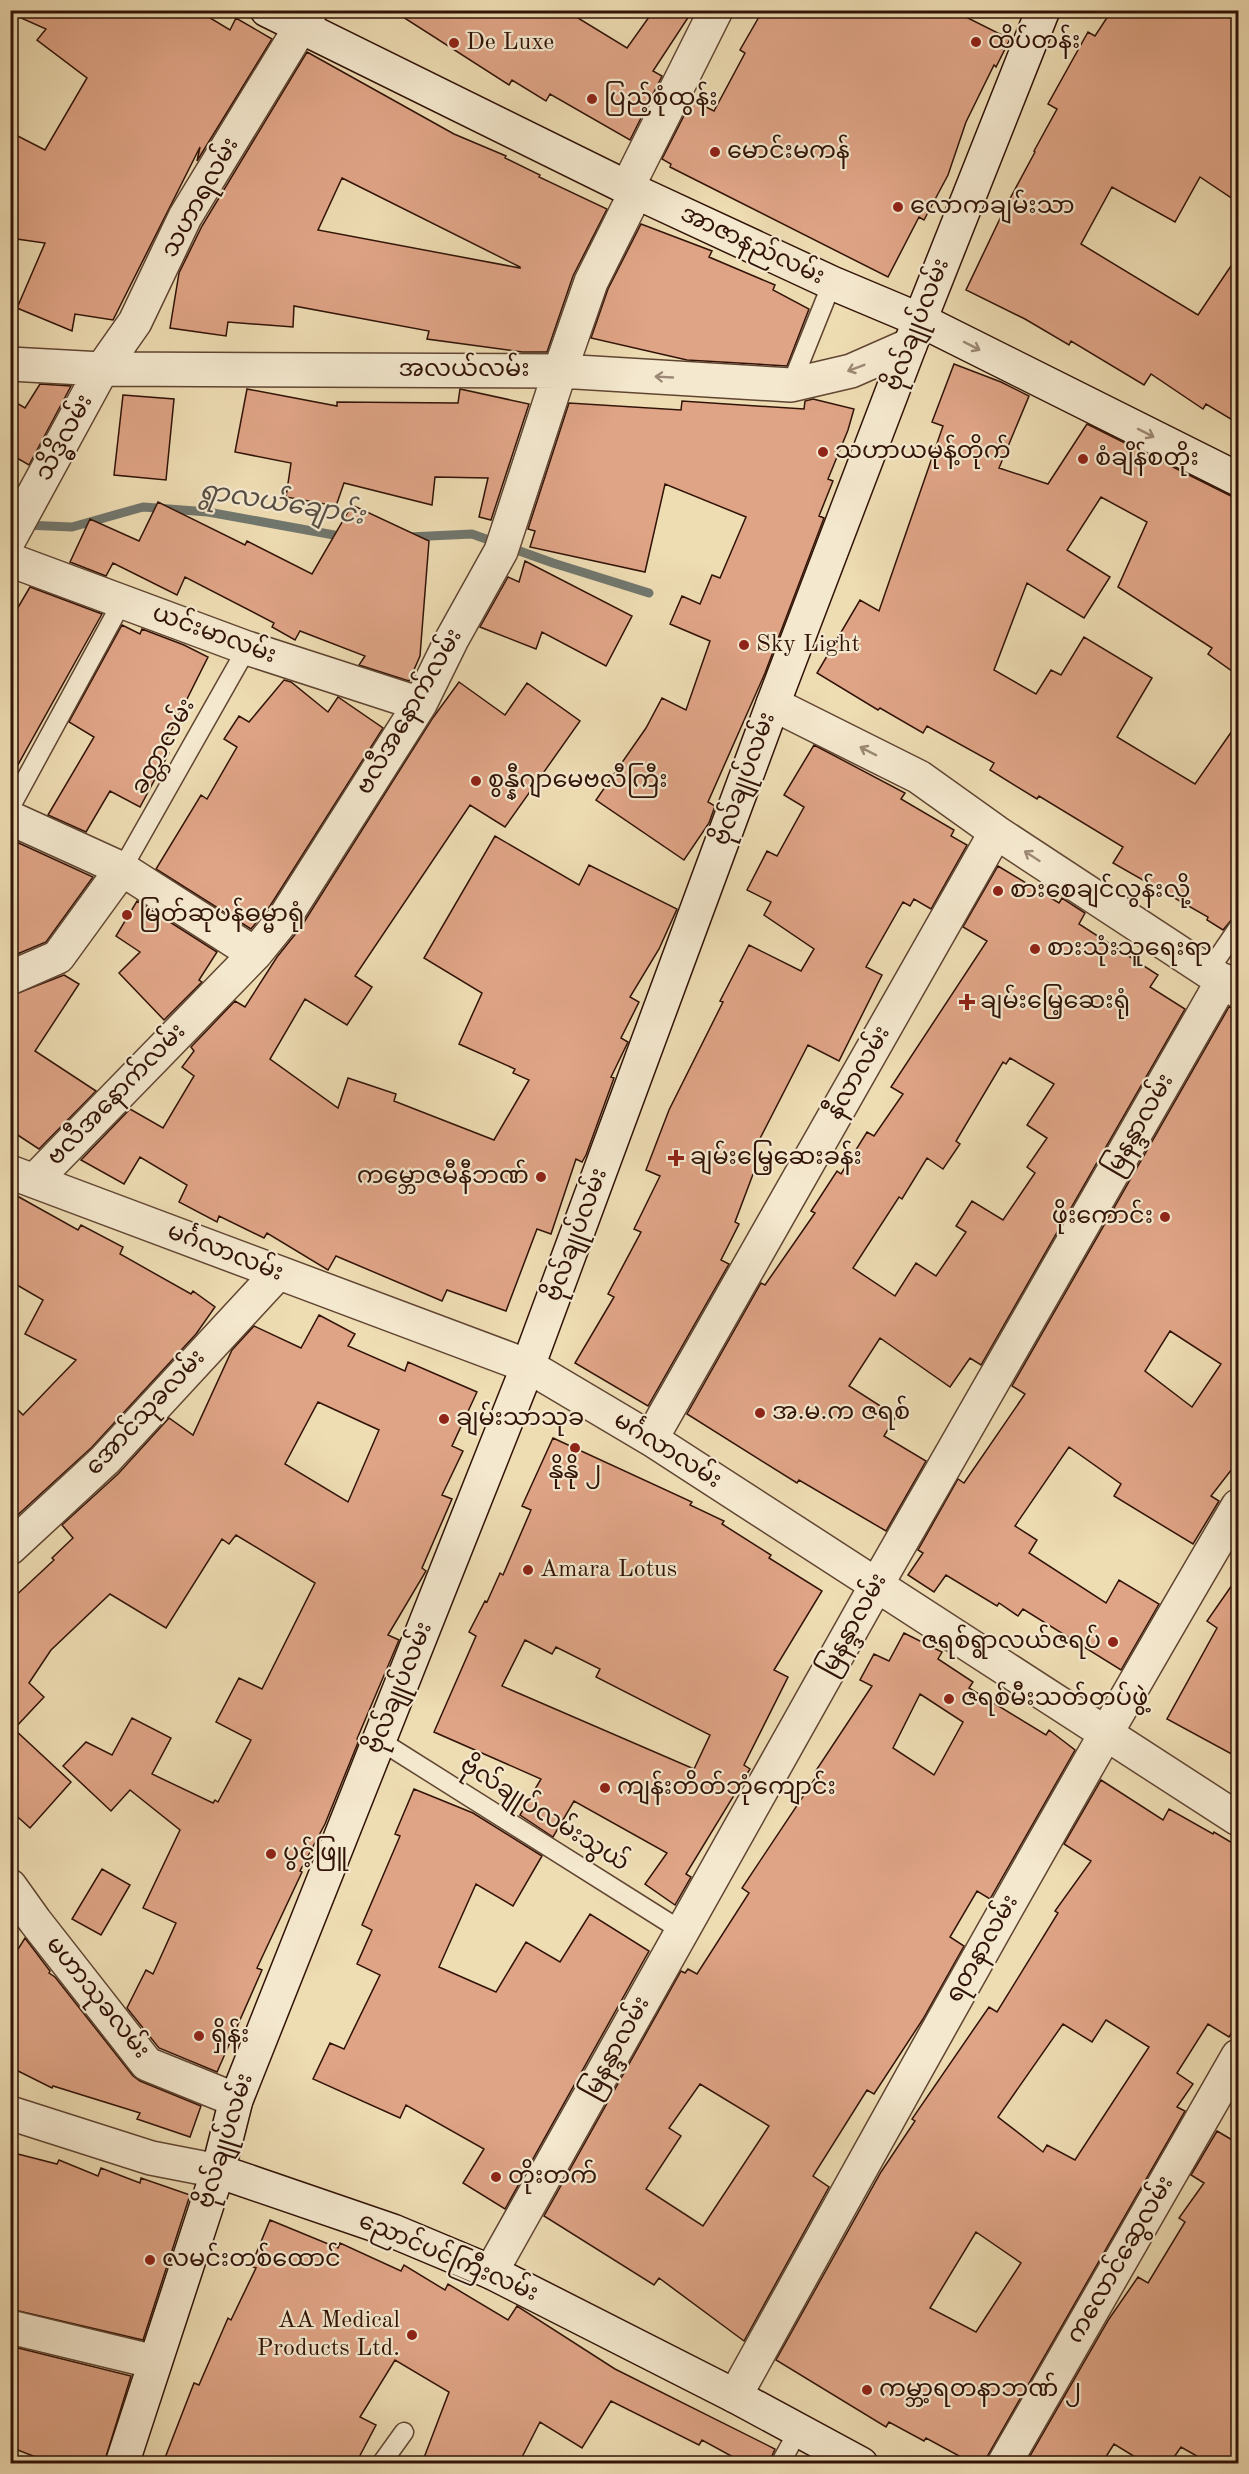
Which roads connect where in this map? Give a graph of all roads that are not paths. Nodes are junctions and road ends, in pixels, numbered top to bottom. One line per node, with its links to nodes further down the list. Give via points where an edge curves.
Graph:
1 (267, 10): 4 (street, အာဇာနည်လမ်း)
2 (716, 10): 5 (street, ဗလီအနောက်လမ်း)
3 (1043, 10): 7 (street, ဗိုလ်ချုပ်လမ်း)
4 (306, 19): 5 (street, အာဇာနည်လမ်း); 9 (street, သဟာရလမ်း, via 185,217 135,322)
5 (632, 190): 6 (street, အာဇာနည်လမ်း); 10 (street, ဗလီအနောက်လမ်း, via 591,282)
6 (832, 283): 7 (street, အာဇာနည်လမ်း); 11 (lane)
7 (915, 333): 11 (street, အလယ်လမ်း, one-way to 11, via 851,371); 12 (street, အာဇာနည်လမ်း, one-way to 12); 18 (street, ဗိုလ်ချုပ်လမ်း)
8 (10, 364): 9 (street, အလယ်လမ်း)
9 (102, 369): 10 (street, အလယ်လမ်း); 13 (street, သိဒ္ဓိလမ်း)
10 (560, 371): 11 (street, အလယ်လမ်း, one-way to 10); 17 (street, ဗလီအနောက်လမ်း, via 501,551)
11 (791, 385)
12 (1238, 479)
13 (10, 538)
14 (10, 560): 15 (street, ယင်းမာလမ်း)
15 (122, 602): 16 (street, ယင်းမာလမ်း); 19 (lane)
16 (247, 648): 17 (street, ယင်းမာလမ်း); 22 (lane, ခတ္တာလမ်း)
17 (420, 704): 24 (street, ဗလီအနောက်လမ်း, via 285,917)
18 (773, 704): 21 (street, one-way to 18, via 919,777); 29 (street, ဗိုလ်ချုပ်လမ်း)
19 (10, 808)
20 (10, 818): 22 (street)
21 (996, 832): 26 (street, one-way to 21); 30 (street, နီလာလမ်း)
22 (122, 869): 24 (street); 25 (street, via 58,957)
23 (1239, 928): 26 (lane)
24 (255, 954): 27 (street, ဗလီအနောက်လမ်း)
25 (10, 978)
26 (1223, 981): 33 (street, မြနန္ဒာလမ်း)
27 (19, 1179): 28 (street, မင်္ဂလာလမ်း)
28 (278, 1273): 29 (street, မင်္ဂလာလမ်း); 32 (street, အောင်သုခလမ်း, via 105,1460)
29 (528, 1366): 30 (street, မင်္ဂလာလမ်း); 35 (street, ဗိုလ်ချုပ်လမ်း)
30 (651, 1439): 33 (street, မင်္ဂလာလမ်း)
31 (1239, 1506): 34 (street, ရတနာလမ်း)
32 (10, 1548)
33 (877, 1584): 34 (street, မင်္ဂလာလမ်း); 38 (street, မြနန္ဒာလမ်း)
34 (1104, 1733): 36 (street, မင်္ဂလာလမ်း); 46 (street, ရတနာလမ်း)
35 (379, 1740): 38 (lane, ဗိုလ်ချုပ်လမ်းသွယ်); 40 (street, ဗိုလ်ချုပ်လမ်း)
36 (1239, 1819)
37 (10, 1886): 40 (street, မဟာသုခလမ်း, via 147,2064)
38 (682, 1931): 43 (street, မြနန္ဒာလမ်း)
39 (1239, 2056): 53 (street, ကလောင်ဆွေလမ်း)
40 (236, 2100): 42 (street, ဗိုလ်ချုပ်လမ်း)
41 (10, 2113): 42 (street, ညောင်ပင်ကြီးလမ်း, via 151,2158)
42 (218, 2171): 43 (street, ညောင်ပင်ကြီးလမ်း, via 393,2231); 45 (street, ဗိုလ်ချုပ်လမ်း)
43 (491, 2272): 46 (street, ညောင်ပင်ကြီးလမ်း)
44 (10, 2327): 45 (street)
45 (155, 2362): 49 (street, ဗိုလ်ချုပ်လမ်း)
46 (735, 2396): 47 (street, ညောင်ပင်ကြီးလမ်း)
47 (798, 2431): 51 (lane); 52 (street, ညောင်ပင်ကြီးလမ်း)
48 (404, 2432): 50 (lane)
49 (122, 2463)
50 (381, 2463)
51 (780, 2463)
52 (861, 2463)
53 (1004, 2463)

